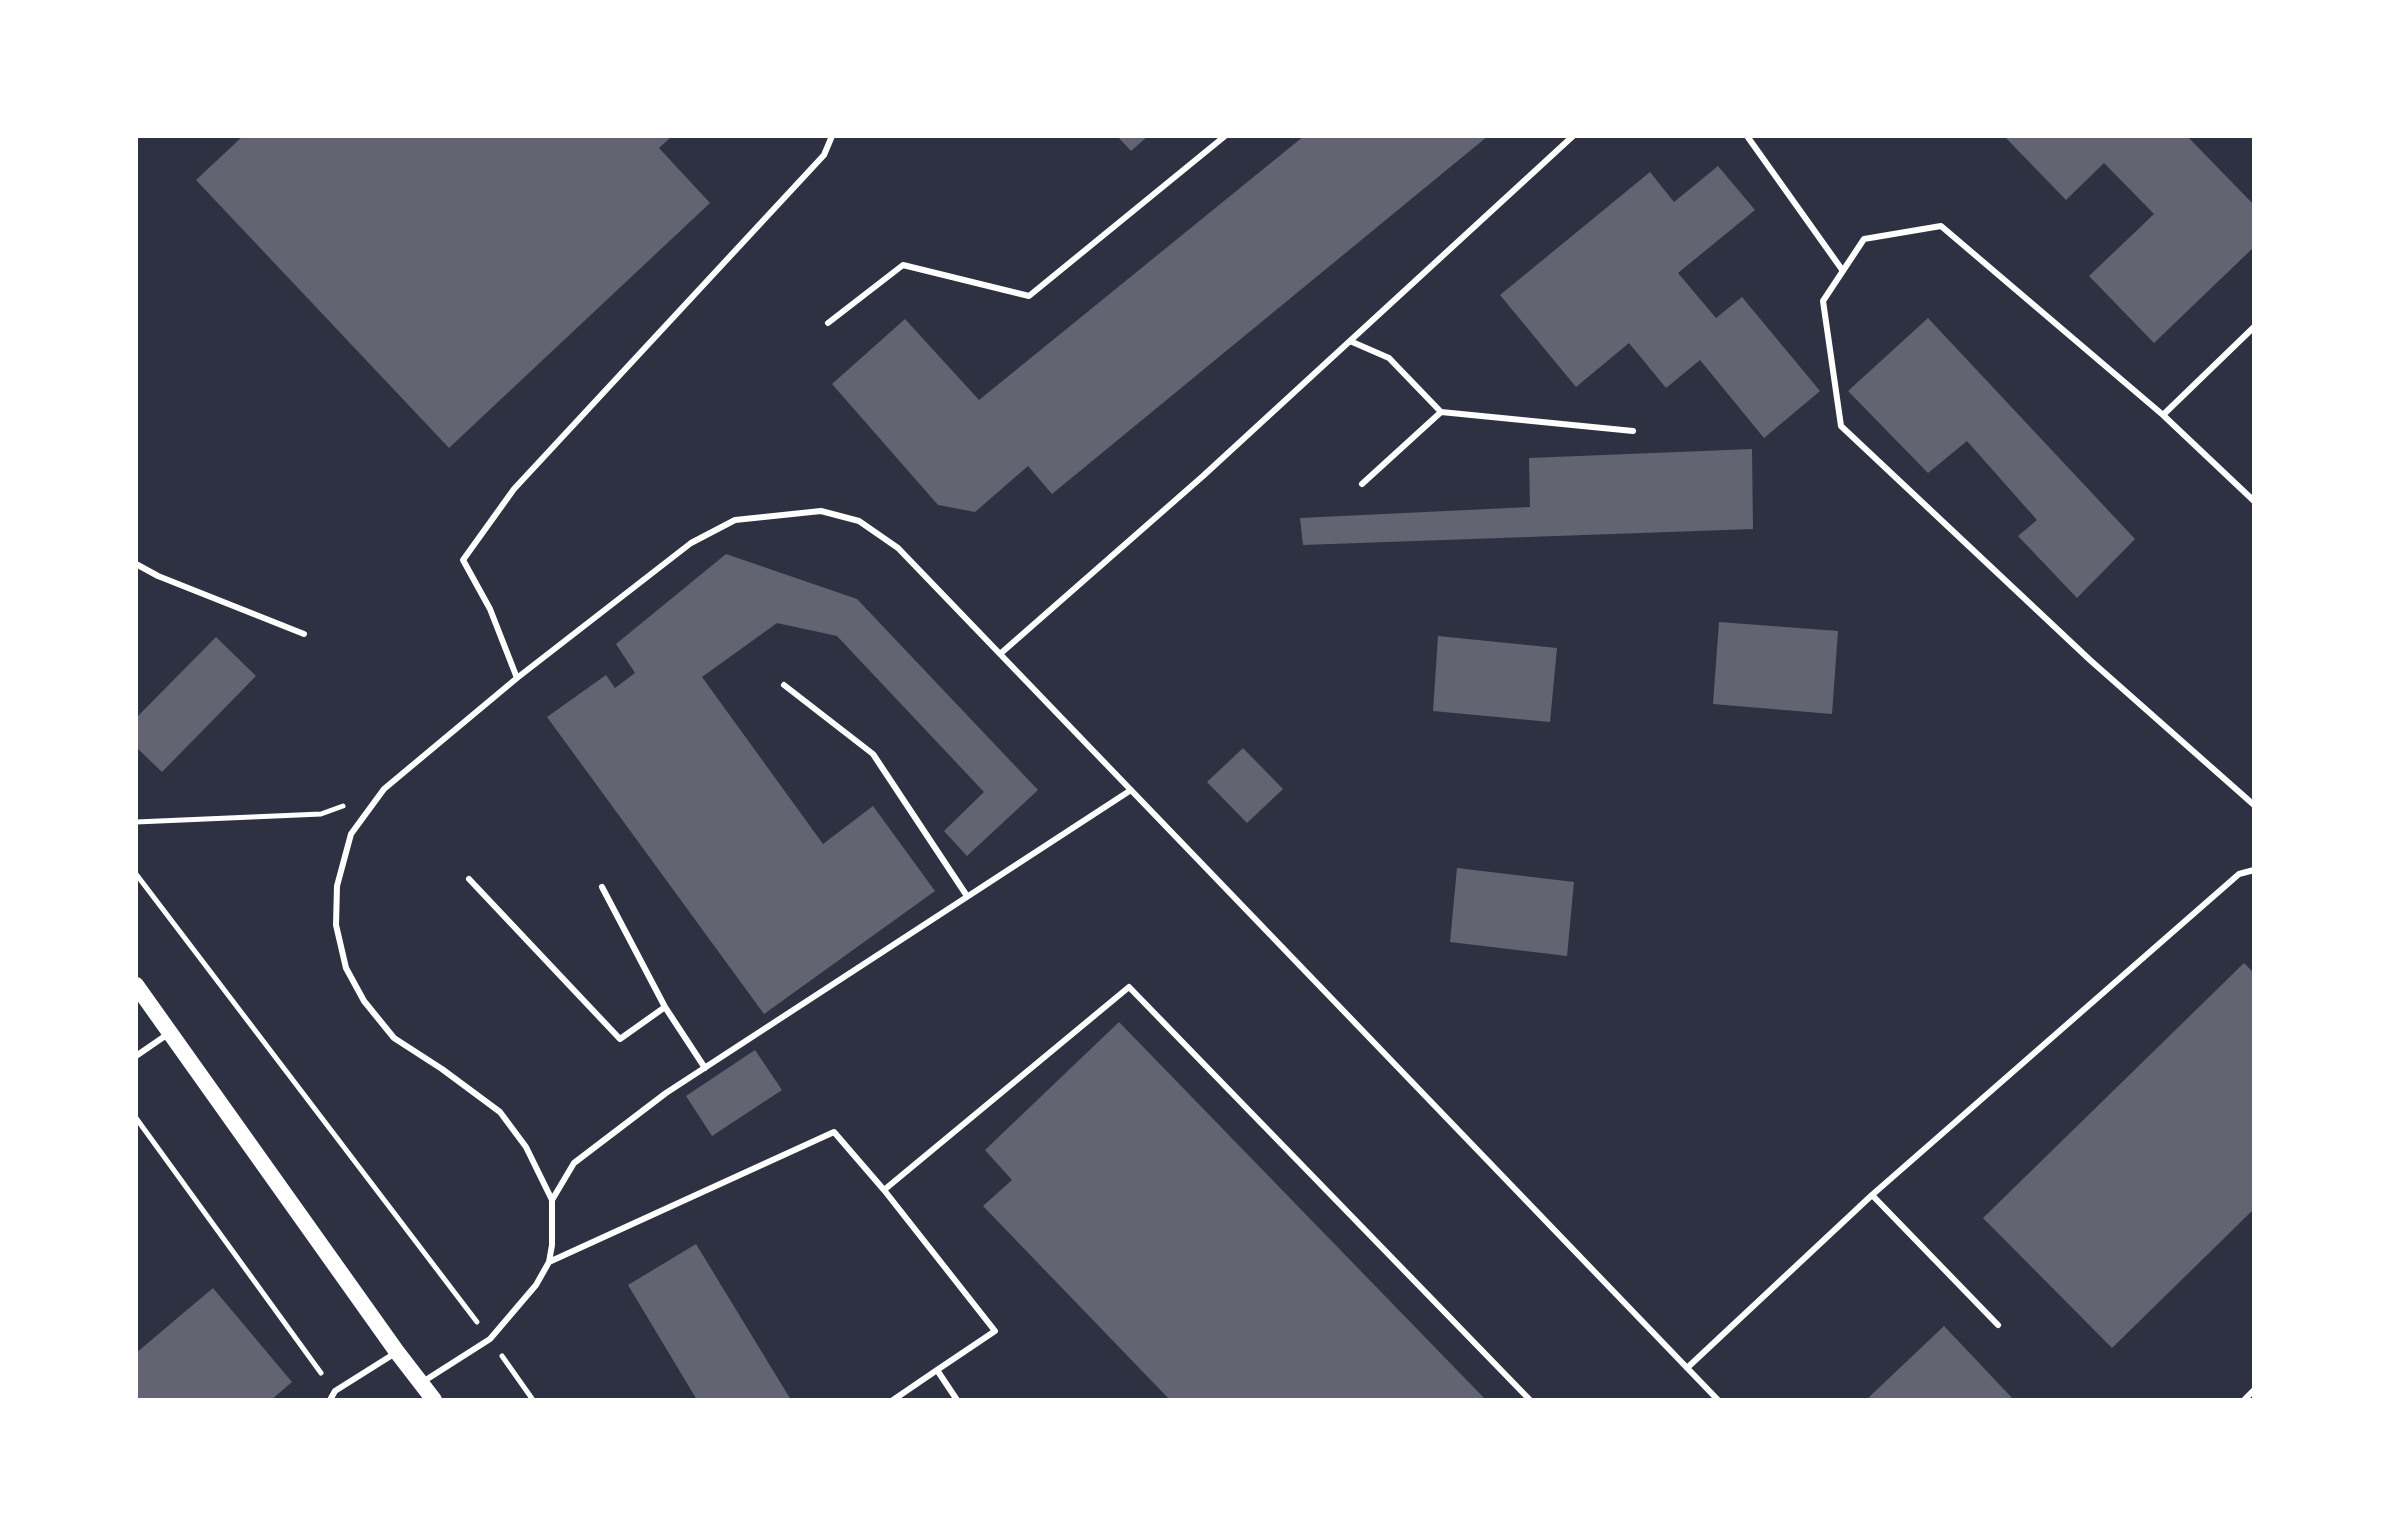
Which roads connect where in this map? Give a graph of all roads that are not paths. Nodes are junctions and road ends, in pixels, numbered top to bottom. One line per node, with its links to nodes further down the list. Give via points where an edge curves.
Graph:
1 (832, 136): 17 (lane, via 824,155 514,489 463,560 490,609)
2 (1225, 136): 6 (lane, via 1029,296 903,265)
3 (1573, 136): 8 (lane)
4 (1747, 136): 5 (lane)
5 (1843, 271): 10 (lane, via 1864,239 1941,226); 20 (lane, via 1823,301 1841,426 2090,660)
6 (828, 323)
7 (2254, 327): 10 (lane)
8 (1350, 341): 9 (lane, via 1389,358); 16 (lane)
9 (1441, 412): 11 (lane); 12 (lane)
10 (2163, 415): 13 (lane)
11 (1633, 431)
12 (1362, 484)
13 (2254, 501)
14 (136, 564): 15 (lane)
15 (304, 634)
16 (1000, 654): 17 (lane, via 898,548 859,521 821,511 735,520 691,543); 19 (lane)
17 (517, 678): 32 (lane, via 384,789 351,834 337,886 336,925 346,968 364,1001 394,1038 500,1112 526,1147)
18 (784, 685): 24 (lane, via 873,754)
19 (1131, 790): 24 (lane); 36 (lane)
20 (2254, 805)
21 (2254, 870): 31 (lane, via 2239,874)
22 (469, 879): 26 (lane, via 620,1039)
23 (602, 887): 26 (lane)
24 (967, 896): 29 (lane)
25 (136, 985): 27 (main road)
26 (665, 1007): 29 (lane)
27 (171, 1032): 28 (lane); 35 (main road)
28 (136, 1056)
29 (705, 1068): 32 (lane, via 574,1163)
30 (884, 1190): 33 (lane, via 834,1132); 37 (lane, via 995,1331); 44 (lane, via 1129,987)
31 (1872, 1195): 34 (lane); 36 (lane)
32 (552, 1200): 33 (lane)
33 (549, 1262): 38 (lane, via 490,1339)
34 (1998, 1325)
35 (397, 1352): 38 (main road); 40 (lane, via 335,1391)
36 (1687, 1368): 45 (lane)
37 (937, 1370): 42 (lane); 43 (lane)
38 (421, 1383): 41 (main road)
39 (2254, 1390): 46 (lane)
40 (330, 1400)
41 (434, 1400)
42 (893, 1400)
43 (957, 1400)
44 (1530, 1400)
45 (1718, 1400)
46 (2244, 1400)

